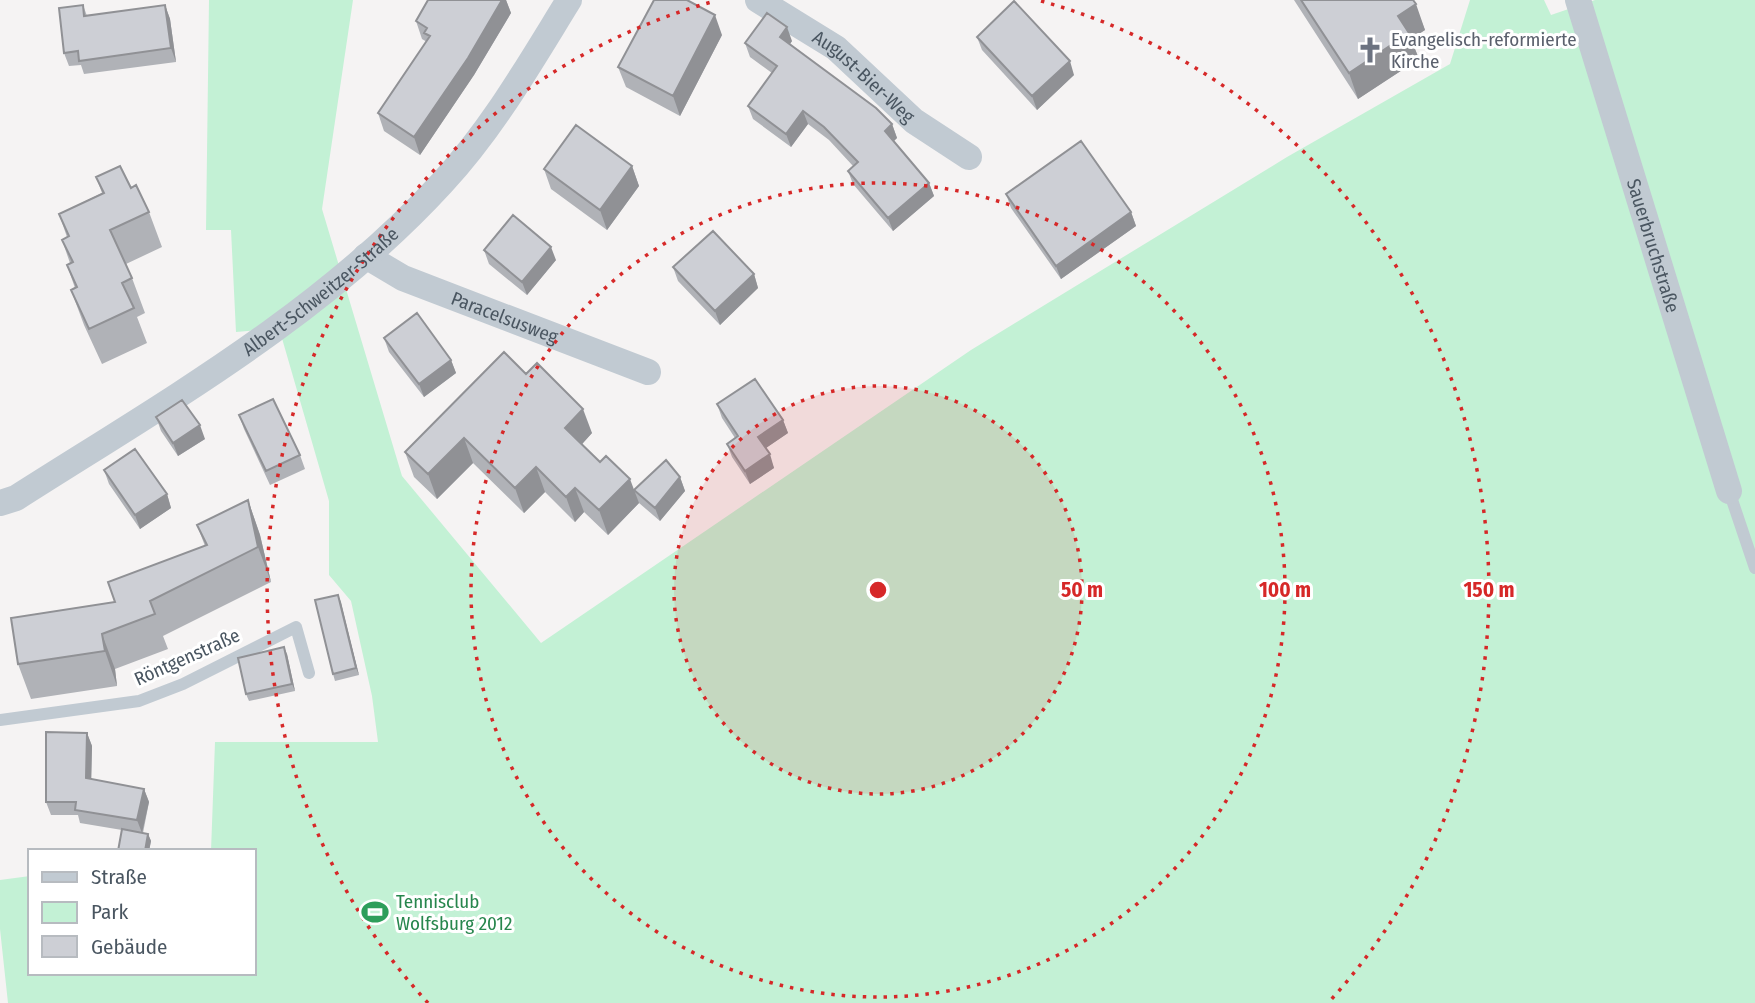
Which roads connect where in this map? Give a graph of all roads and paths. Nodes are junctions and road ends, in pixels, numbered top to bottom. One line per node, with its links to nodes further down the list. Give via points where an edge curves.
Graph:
1 (569, 0): 5 (street, Albert-Schweitzer-Straße, via 508,100 442,183)
2 (758, 0): 4 (street, August-Bier-Weg, via 836,47 914,121)
3 (1578, 0): 7 (street, Sauerbruchstraße)
4 (969, 157)
5 (366, 256): 6 (street, Paracelsusweg, via 403,278); 8 (street, Albert-Schweitzer-Straße, via 279,328 16,498)
6 (648, 372)
7 (1729, 491): 9 (lane)
8 (0, 503)
9 (1755, 568)
10 (309, 673): 11 (lane, Röntgenstraße, via 296,627 139,701)
11 (0, 720)

